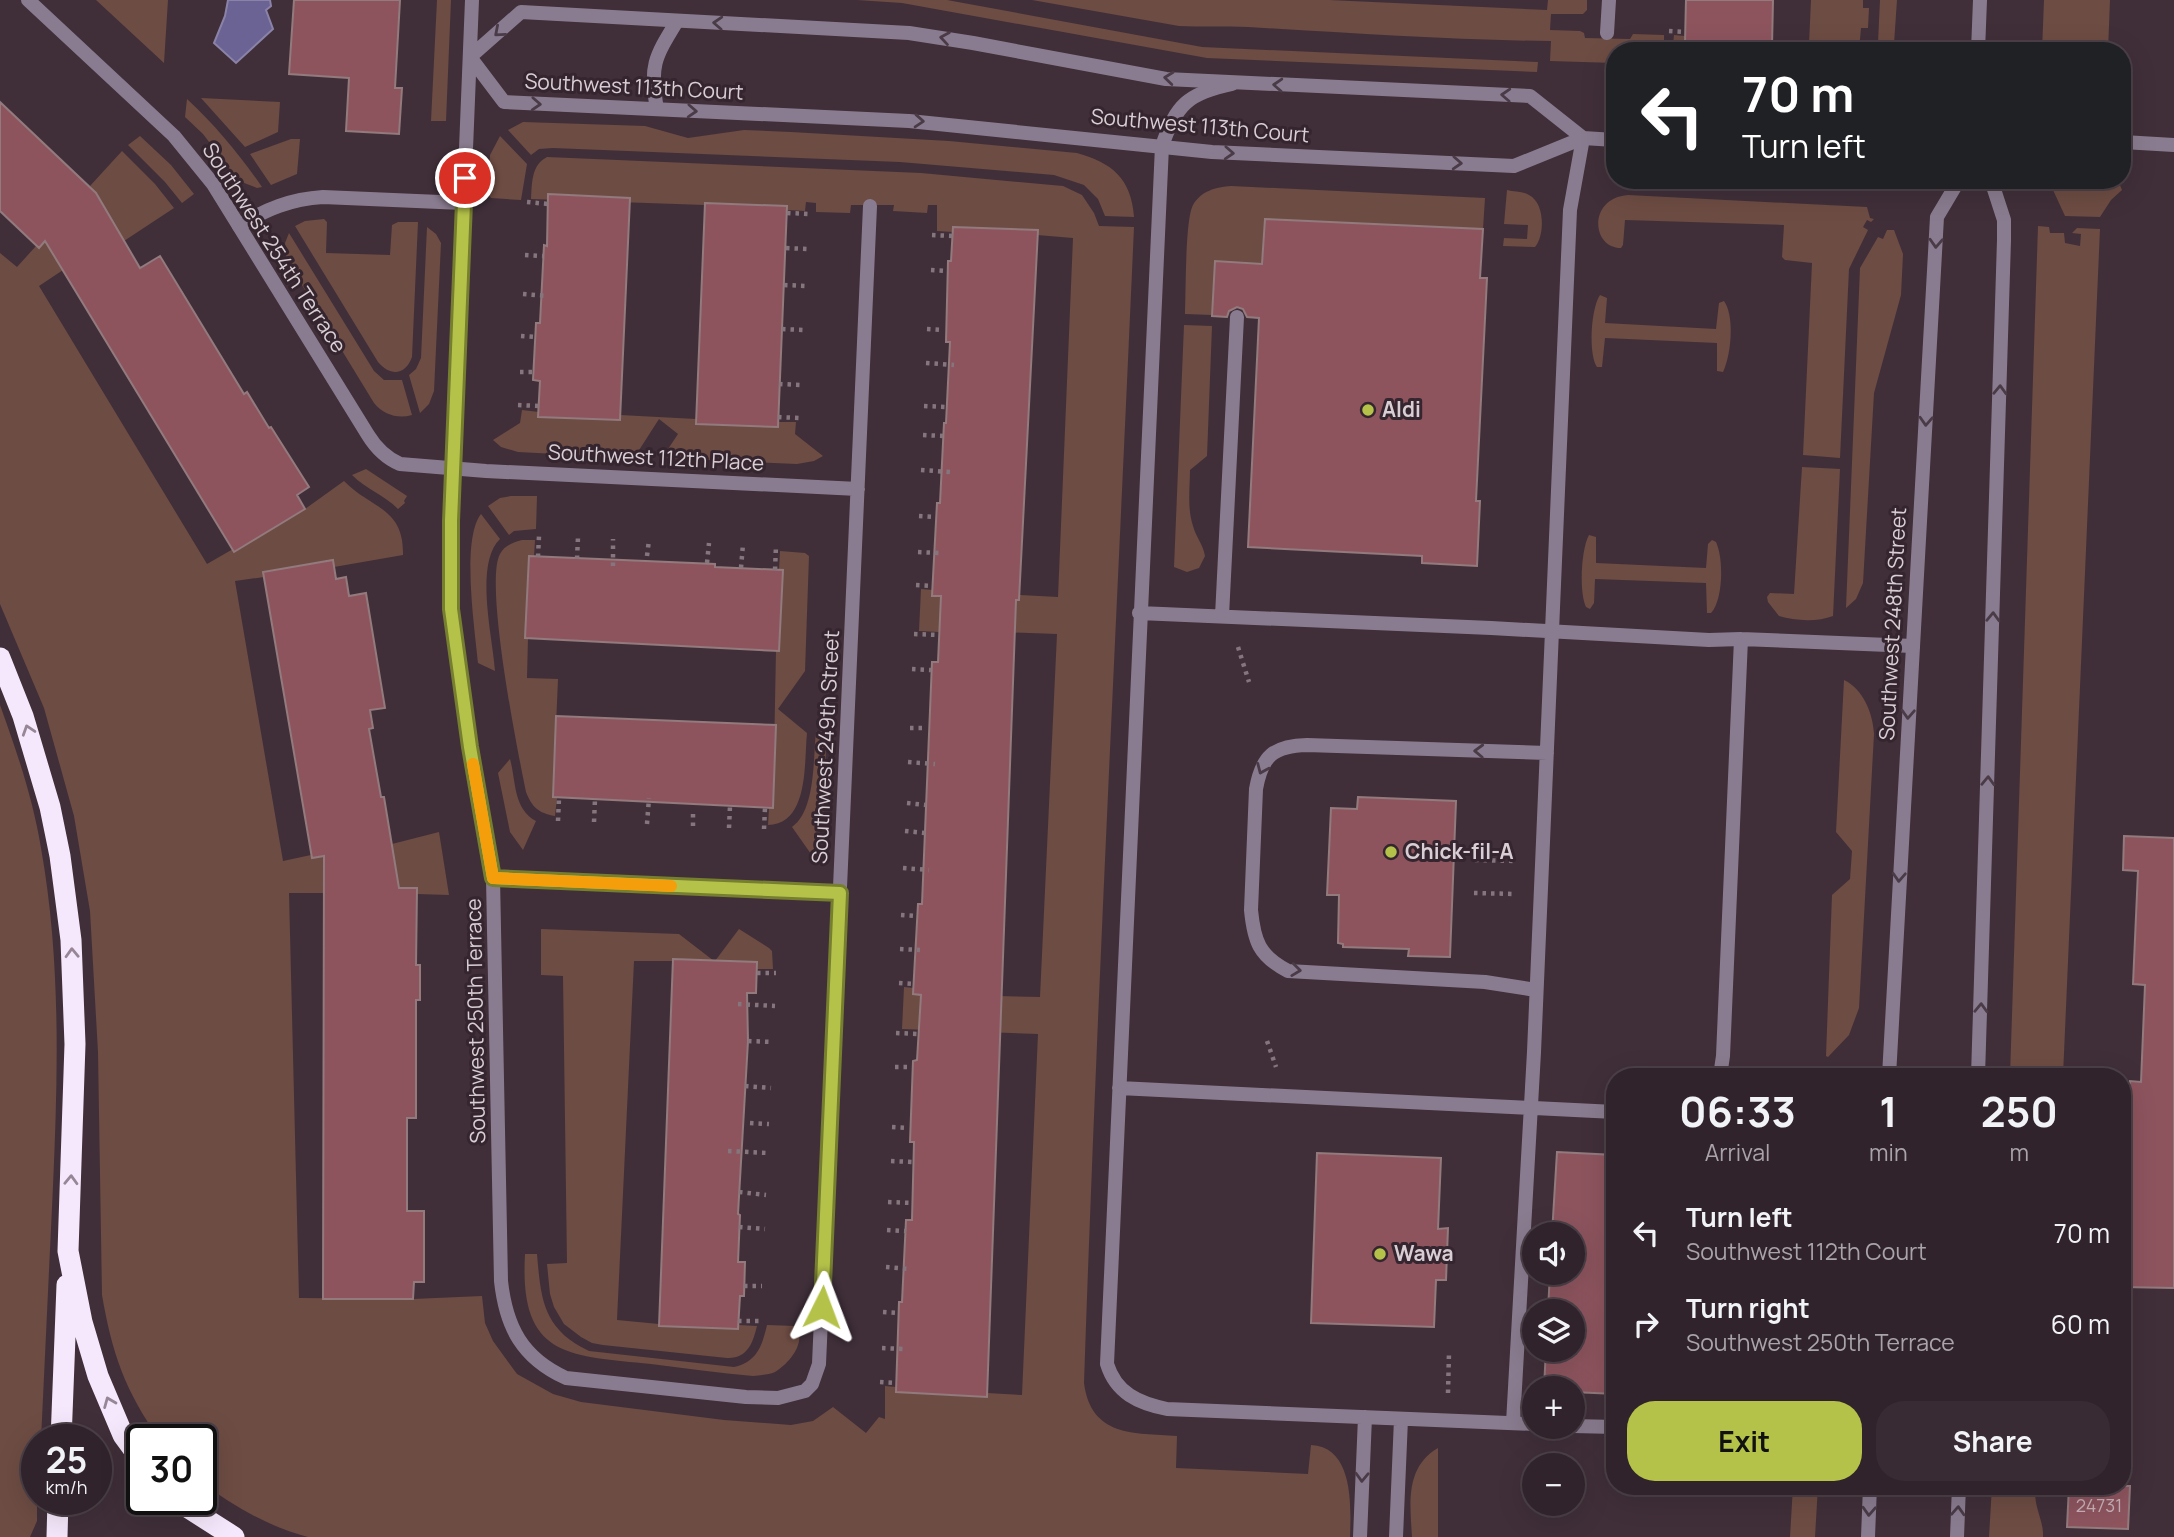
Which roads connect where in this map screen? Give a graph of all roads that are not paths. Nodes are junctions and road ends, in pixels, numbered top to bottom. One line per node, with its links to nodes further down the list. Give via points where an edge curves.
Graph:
1 (29, 0): 20 (street, Southwest 254th Terrace, via 174,136 213,184)
2 (472, 0): 8 (street, Southwest 250th Terrace)
3 (1609, 0): 6 (street)
4 (1980, 0): 7 (street)
5 (677, 21): 8 (street, one-way to 8, via 521,12); 9 (street, one-way to 5, via 1166,79 918,34); 10 (street, via 654,63)
6 (1607, 33)
7 (1978, 42)
8 (470, 57): 10 (street, Southwest 113th Court, one-way to 10, via 504,102); 18 (street, Southwest 250th Terrace)
9 (1237, 83): 11 (street, one-way to 9, via 1530,96); 15 (street, via 1215,87 1181,105)
10 (657, 109): 15 (street, Southwest 113th Court, one-way to 15, via 909,121)
11 (1584, 138): 12 (street, Southwest 113th Court); 15 (street, Southwest 113th Court, one-way to 11, via 1514,166); 26 (street, via 1570,210)
12 (1606, 139)
13 (2131, 142): 14 (street)
14 (2174, 145)
15 (1162, 146): 24 (street)
16 (1954, 189): 28 (street, Southwest 248th Street, one-way to 28, via 1937,217)
17 (1994, 189): 36 (street, one-way to 17, via 2004,240 2004,219)
18 (463, 204): 20 (street, via 304,198); 22 (street, Southwest 250th Terrace)
19 (870, 206): 23 (street, Southwest 249th Street)
20 (239, 226): 22 (street, Southwest 254th Terrace, via 374,444 400,464)
21 (1237, 317): 25 (street)
22 (453, 467): 23 (street, Southwest 112th Place); 31 (street, Southwest 250th Terrace, via 451,609)
23 (858, 489): 32 (street, Southwest 249th Street)
24 (1139, 613): 25 (street); 37 (street)
25 (1222, 617): 26 (street)
26 (1550, 631): 27 (street); 30 (street)
27 (1741, 639): 28 (street); 34 (street)
28 (1913, 646): 35 (street, Southwest 248th Street, one-way to 35)
29 (0, 658): 40 (highway, one-way to 29, via 75,1044 71,940 50,807)
30 (1547, 753): 33 (street); 33 (street, one-way to 33, via 1307,745 1279,749 1267,758 1259,770 1256,789 1252,929 1269,961 1288,971 1485,982)
31 (493, 878): 32 (street); 41 (street, Southwest 250th Terrace, via 501,1281 504,1307 521,1343 537,1360 566,1378 732,1396 798,1394 812,1384)
32 (840, 893): 41 (street, Southwest 249th Street, via 821,1350)
33 (1536, 990): 38 (street)
34 (1721, 1068)
35 (1889, 1068)
36 (1978, 1068)
37 (1119, 1088): 38 (street); 42 (street, via 1107,1364 1120,1389 1131,1398 1167,1409)
38 (1531, 1108): 39 (street); 44 (street)
39 (1606, 1112)
40 (68, 1251): 46 (highway); 49 (highway, one-way to 40, via 98,1376)
41 (816, 1374)
42 (1365, 1417): 43 (street); 56 (street, one-way to 56)
43 (1401, 1419): 44 (street); 57 (street)
44 (1513, 1423): 45 (street)
45 (1522, 1423)
46 (62, 1424)
47 (1585, 1426): 48 (street)
48 (1606, 1427)
49 (126, 1439)
50 (1870, 1495): 58 (street, one-way to 58)
51 (1959, 1495): 59 (street, one-way to 51)
52 (58, 1515): 54 (highway)
53 (198, 1515): 55 (highway)
54 (57, 1537)
55 (234, 1537)
56 (1360, 1537)
57 (1396, 1537)
58 (1868, 1537)
59 (1957, 1537)

